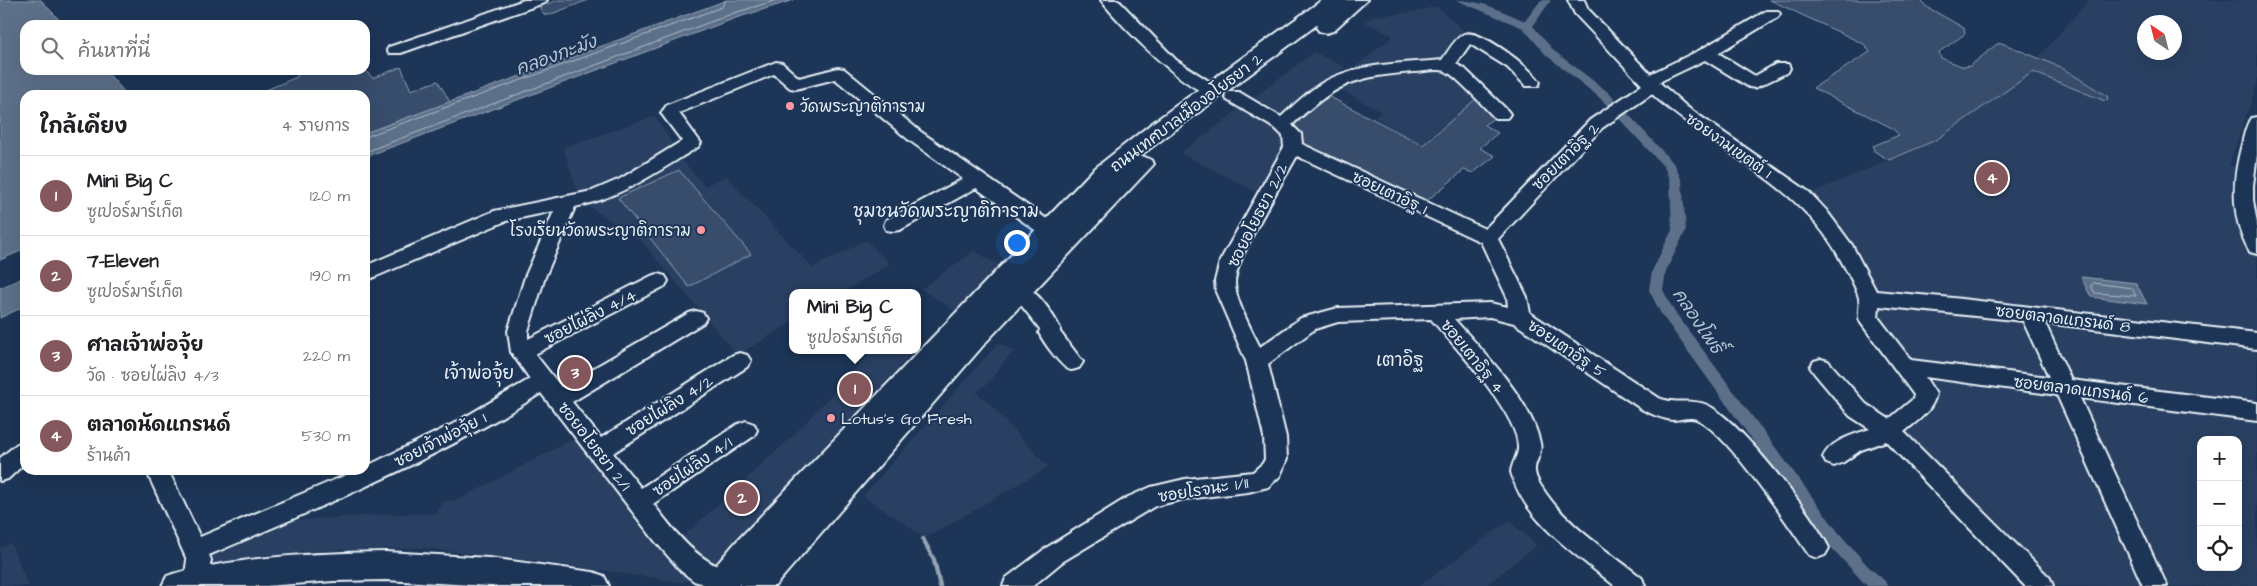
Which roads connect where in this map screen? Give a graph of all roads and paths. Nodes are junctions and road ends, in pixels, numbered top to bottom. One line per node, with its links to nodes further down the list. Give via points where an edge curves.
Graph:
1 (540, 0): 7 (street)
2 (1109, 0): 13 (street, via 1170,62)
3 (1335, 0): 13 (main road, ถนนเทศบาลเมืองอโยธยา 2)
4 (1357, 0): 13 (main road, ถนนเทศบาลเมืองอโยธยา 2, via 1320,32)
5 (1576, 0): 12 (street, ซอยงามเขตต์ 1, via 1582,12)
6 (1772, 14): 8 (street, ซอยเตาอิฐ 2)
7 (395, 50)
8 (1706, 53): 10 (street, via 1755,83); 12 (street, ซอยเตาอิฐ 2)
9 (1447, 65): 11 (street, via 1470,38 1513,64); 14 (street); 16 (street, via 1347,78 1328,86)
10 (1782, 68)
11 (1532, 82)
12 (1650, 83): 23 (street, ซอยเตาอิฐ 2, via 1596,124); 28 (street, ซอยงามเขตต์ 1, via 1681,111 1802,196 1844,250)
13 (1223, 93): 16 (street); 22 (main road, ถนนเทศบาลเมืองอโยธยา 2)
14 (1502, 114)
15 (2257, 122): 18 (street)
16 (1282, 125): 17 (street, ซอยอโยธยา 2/2, via 1292,134)
17 (1293, 147): 23 (street, ซอยเตาอิฐ 1); 36 (street, ซอยอโยธยา 2/2, via 1230,261 1225,281 1226,292)
18 (2250, 171): 24 (street, via 2243,210)
19 (977, 178): 20 (street, via 916,136 838,73 796,84 779,68 772,68 673,109 670,113 692,143 626,183 596,196); 21 (street); 22 (street)
20 (567, 203): 25 (street, via 501,216); 34 (street, via 535,277 521,322 518,340)
21 (893, 225)
22 (1058, 236): 27 (main road, ถนนเทศบาลเมืองอโยธยา 2); 56 (main road, ถนนเทศบาลเมืองอโยธยา 2)
23 (1488, 238): 31 (street, via 1517,297)
24 (2257, 247)
25 (370, 272)
26 (658, 281): 34 (street, ซอยไผ่ลิง 4/4)
27 (1020, 291): 37 (street, via 1042,316 1050,328 1049,333); 59 (main road, ถนนเทศบาลเมืองอโยธยา 2, via 977,334)
28 (1869, 298): 30 (street, ซอยตลาดแกรนด์ 8); 39 (street, via 1868,318)
29 (1437, 313): 31 (street, ซอยเตาอิฐ 5, via 1484,309); 36 (street, ซอยเตาอิฐ 5, via 1338,315 1319,320 1292,333); 61 (street, ซอยเตาอิฐ 4, via 1499,383 1530,444 1523,460 1523,476 1538,500 1557,522)
30 (2031, 315): 33 (street, ซอยตลาดแกรนด์ 8); 41 (street)
31 (1520, 317): 54 (street, ซอยเตาอิฐ 5, via 1651,404 1672,411 1700,410 1711,417 1724,428 1787,504)
32 (696, 318): 42 (street)
33 (2257, 341)
34 (521, 352): 40 (street, ซอยอโยธยา 2/1)
35 (740, 361): 46 (street, ซอยไผ่ลิง 4/2)
36 (1258, 361): 60 (street, ซอยโรจนะ 1/11, via 1275,437 1276,459 1272,469 1260,480 1248,483 1151,497 1054,555)
37 (1072, 362)
38 (1821, 367): 45 (street, via 1858,410)
39 (1906, 367): 41 (street, ซอยตลาดแกรนด์ 6); 45 (street, via 1926,398)
40 (544, 381): 42 (street, ซอยอโยธยา 2/1); 50 (street, ซอยเจ้าพ่อจุ้ย 1, via 511,403 435,443)
41 (2064, 386): 43 (street, ซอยตลาดแกรนด์ 6); 63 (street)
42 (559, 399): 46 (street, ซอยอโยธยา 2/1)
43 (2257, 412)
44 (746, 430): 53 (street, ซอยไผ่ลิง 4/1)
45 (1890, 432): 48 (street, via 1853,444); 62 (street)
46 (599, 450): 53 (street, ซอยอโยธยา 2/1)
47 (20, 454): 49 (street)
48 (1834, 456)
49 (0, 472)
50 (370, 472)
51 (159, 475): 55 (street)
52 (363, 475): 55 (street, ซอยเจ้าพ่อจุ้ย 1)
53 (638, 502): 56 (street, ซอยอโยธยา 2/1, via 690,564)
54 (1817, 548)
55 (195, 550): 57 (street, via 199,560)
56 (720, 583)
57 (187, 584): 58 (main road, via 299,569 387,565 458,568)
58 (593, 586)
59 (755, 586)
60 (1016, 586)
61 (1633, 586)
62 (2040, 586)
63 (2155, 586)

